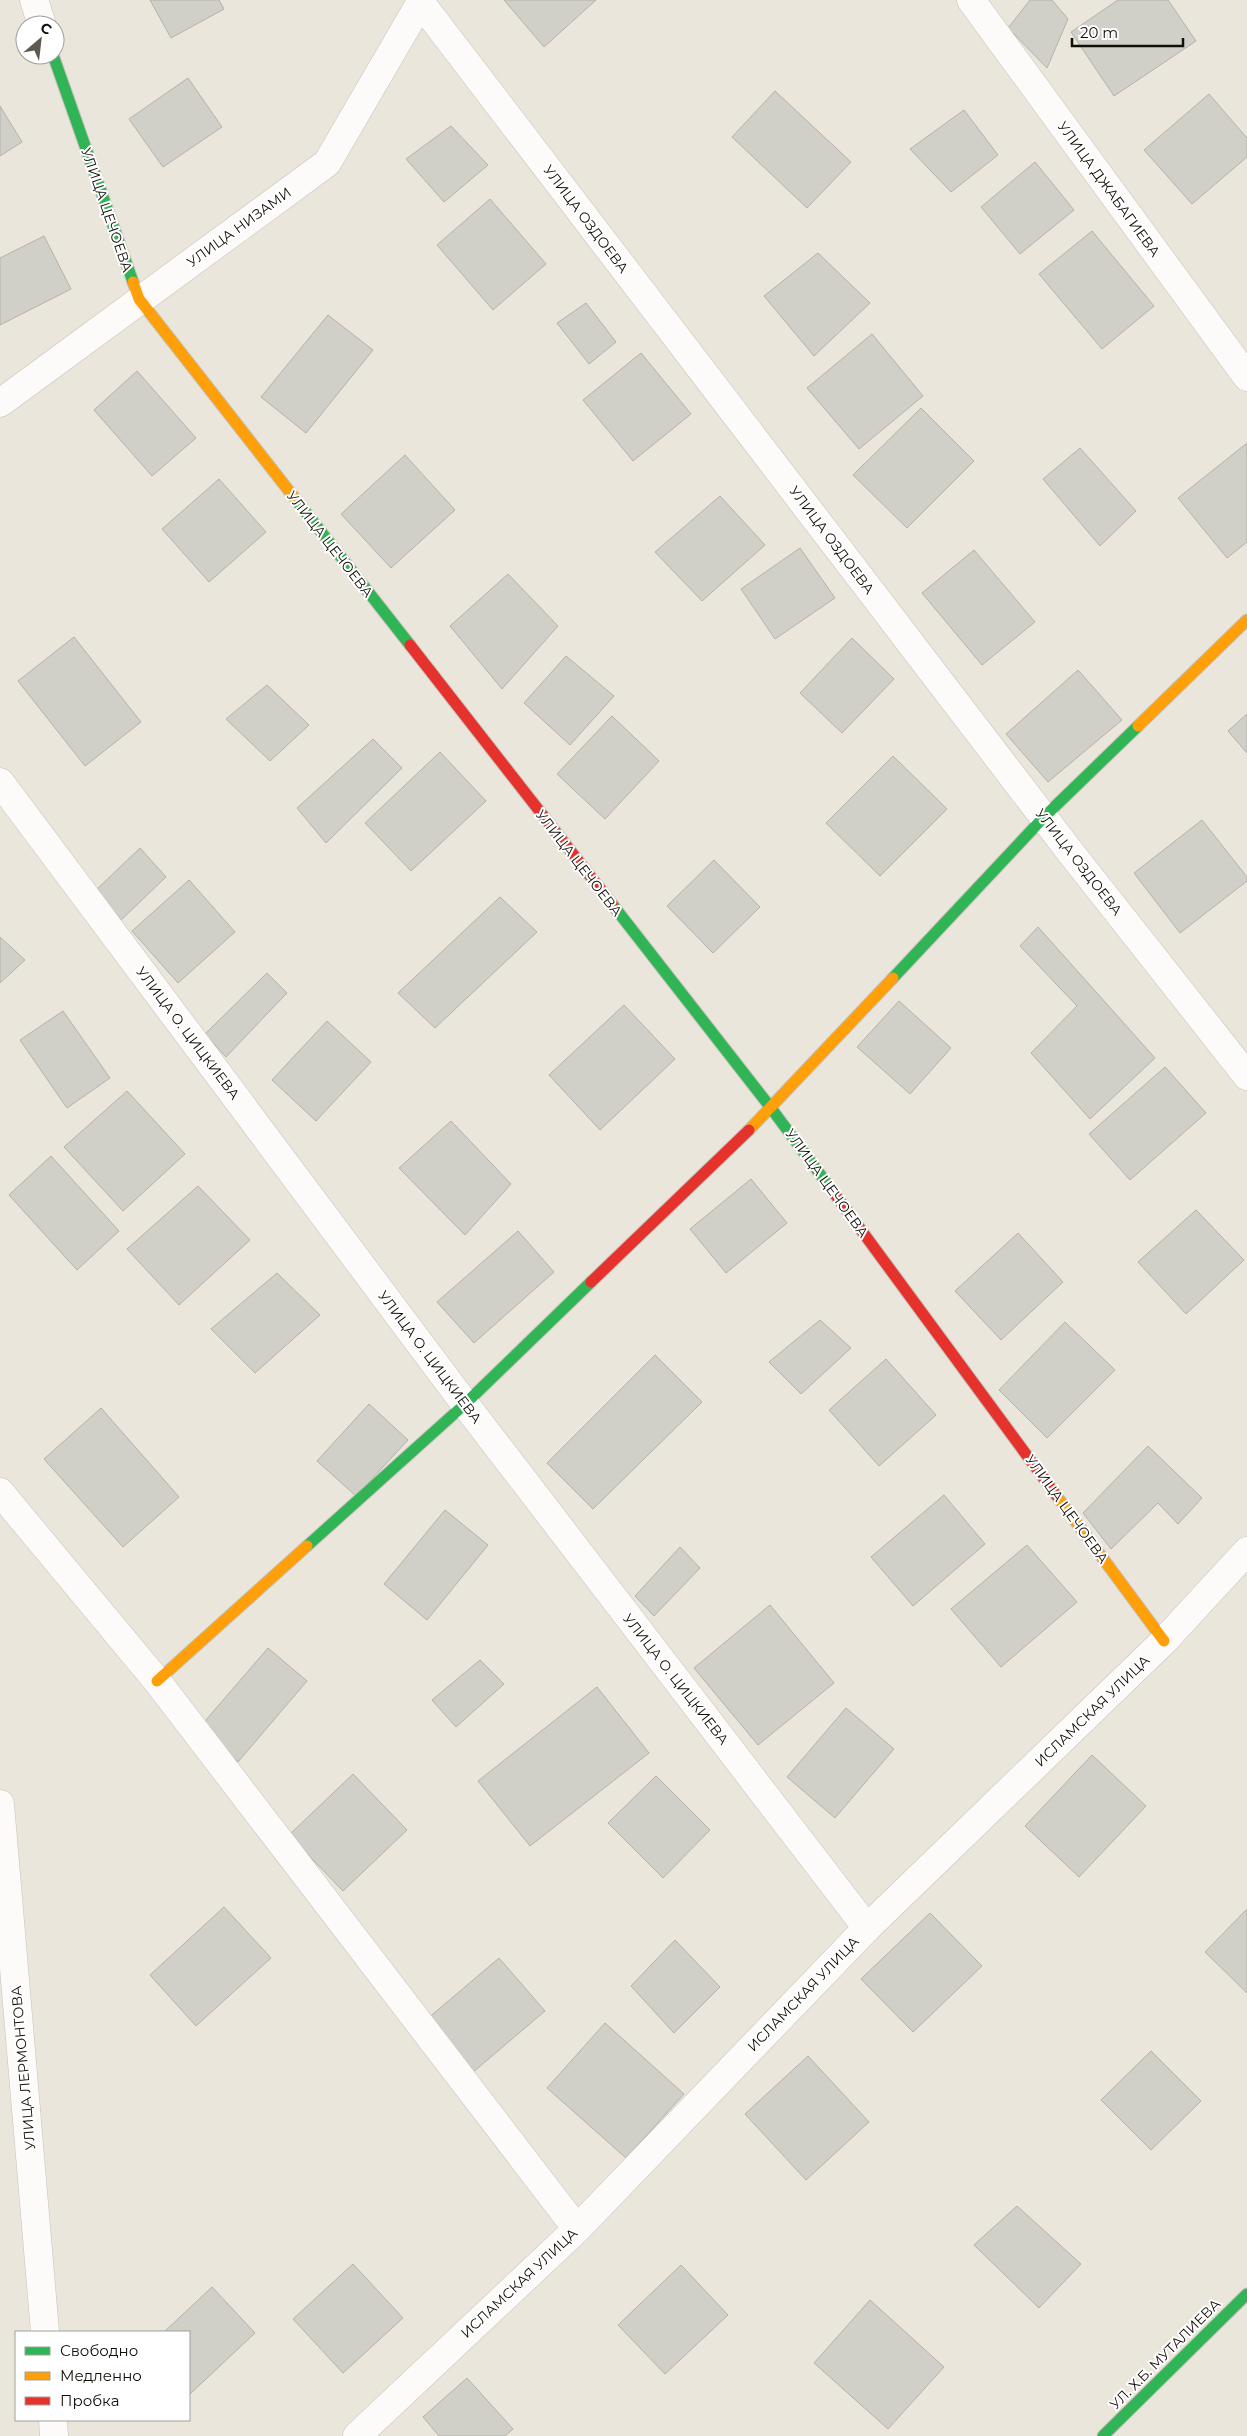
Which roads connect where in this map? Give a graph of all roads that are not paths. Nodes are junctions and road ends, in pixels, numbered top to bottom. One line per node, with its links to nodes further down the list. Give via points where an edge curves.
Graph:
1 (34, 0): 4 (street)
2 (971, 0): 7 (street, УЛИЦА ДЖАБАГИЕВА)
3 (422, 1): 6 (street, УЛИЦА НИЗАМИ, via 327,163); 11 (street, УЛИЦА ОЗДОЕВА)
4 (39, 15)
5 (57, 65): 6 (street, УЛИЦА ЦЕЧОЕВА)
6 (139, 299): 8 (street, УЛИЦА НИЗАМИ); 13 (street, УЛИЦА ЦЕЧОЕВА)
7 (1247, 377)
8 (0, 403)
9 (1247, 620): 11 (street)
10 (0, 782): 14 (street, УЛИЦА О. ЦИЦКИЕВА)
11 (1044, 817): 12 (street, УЛИЦА ОЗДОЕВА); 13 (street)
12 (1247, 1076)
13 (771, 1108): 14 (street); 17 (street, УЛИЦА ЦЕЧОЕВА)
14 (465, 1404): 18 (street); 20 (street, УЛИЦА О. ЦИЦКИЕВА)
15 (0, 1492): 18 (street)
16 (1247, 1551): 17 (street, ИСЛАМСКАЯ УЛИЦА)
17 (1164, 1641): 20 (street, ИСЛАМСКАЯ УЛИЦА)
18 (157, 1681): 21 (street)
19 (0, 1804): 23 (street, УЛИЦА ЛЕРМОНТОВА)
20 (867, 1928): 21 (street, ИСЛАМСКАЯ УЛИЦА)
21 (577, 2229): 26 (street, ИСЛАМСКАЯ УЛИЦА)
22 (1247, 2294): 27 (street, УЛ. Х.Б. МУТАЛИЕВА)
23 (45, 2331)
24 (53, 2421): 25 (street)
25 (54, 2436)
26 (357, 2436)
27 (1103, 2436)

